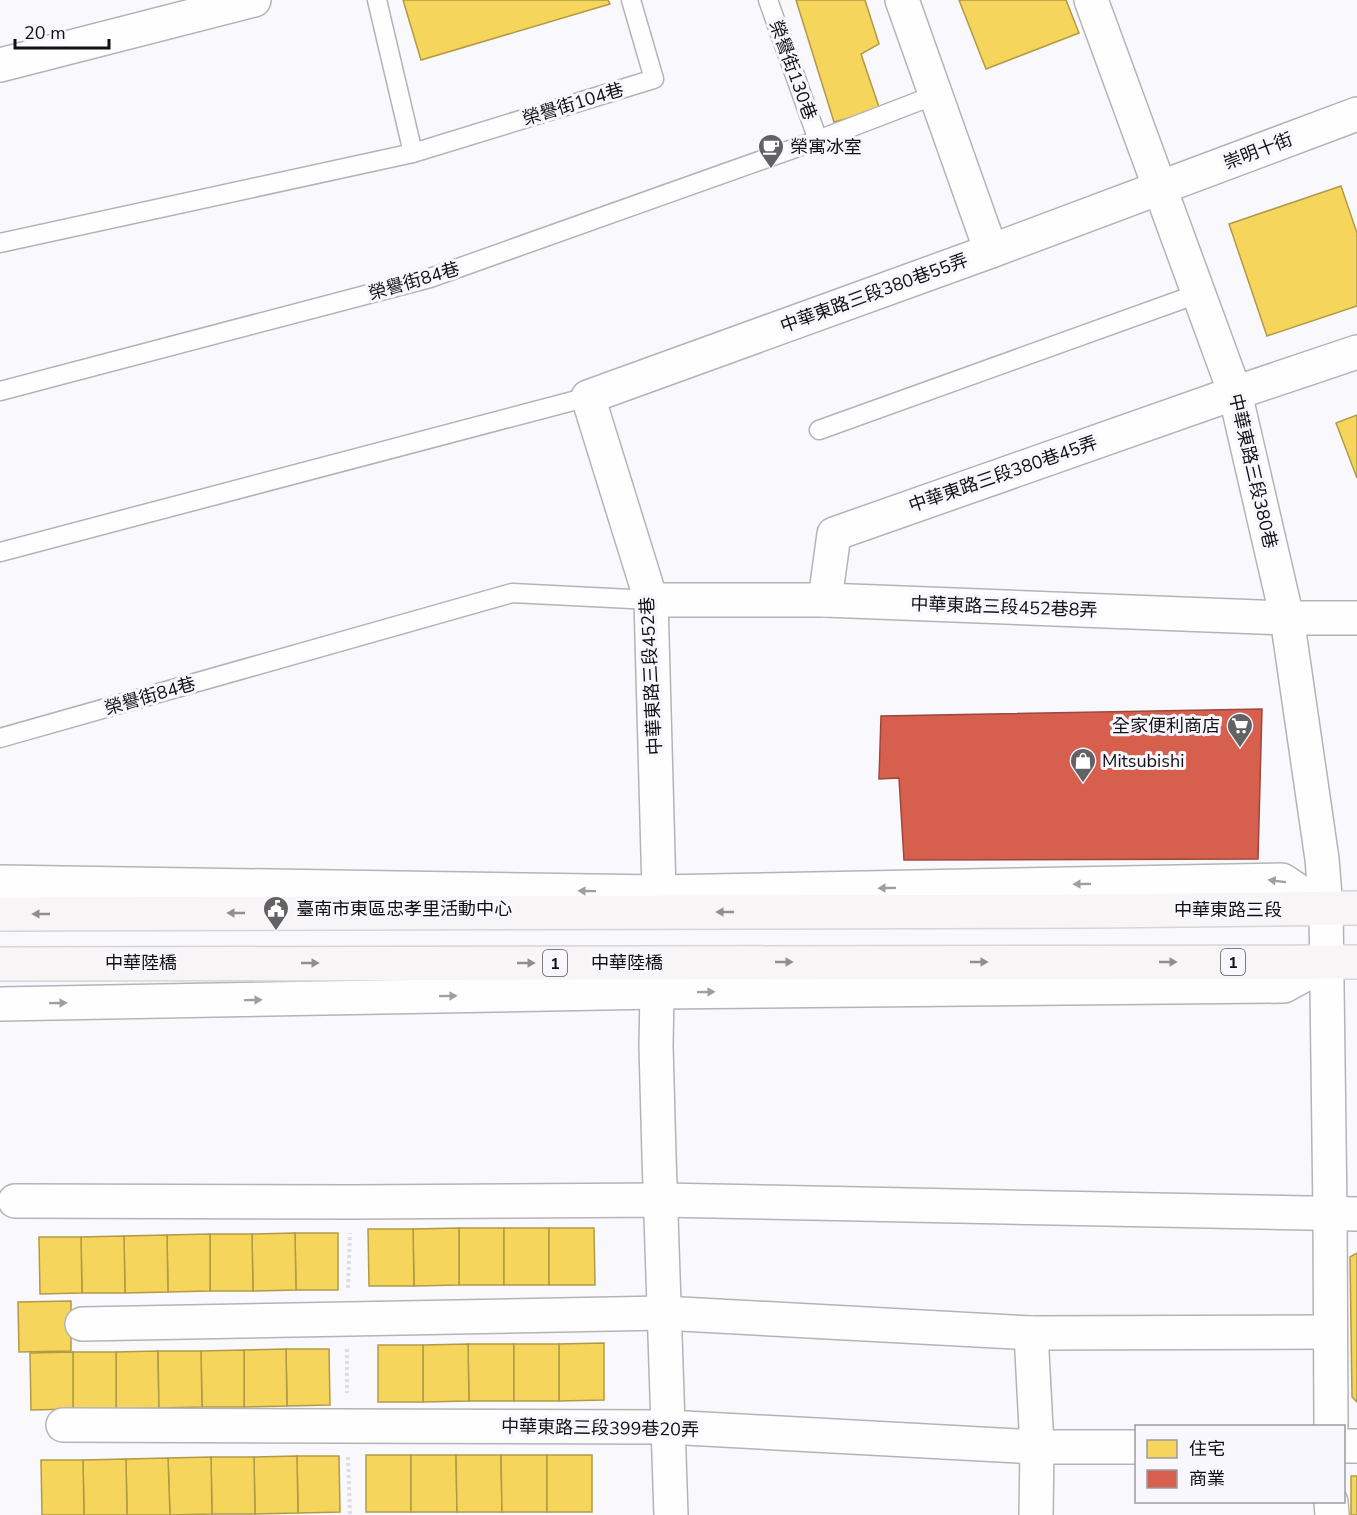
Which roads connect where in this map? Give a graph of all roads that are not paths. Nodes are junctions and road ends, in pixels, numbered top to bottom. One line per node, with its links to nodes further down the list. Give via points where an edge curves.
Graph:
1 (253, 0): 7 (street)
2 (377, 0): 11 (lane)
3 (631, 0): 11 (lane, 榮譽街104巷, via 654,79)
4 (768, 0): 10 (lane, 榮譽街130巷)
5 (902, 0): 8 (street)
6 (1091, 0): 12 (street, 中華東路三段380巷)
7 (0, 64)
8 (935, 94): 10 (lane, 榮譽街84巷); 14 (street)
9 (1357, 114): 12 (street, 崇明十街)
10 (818, 140): 17 (lane, 榮譽街84巷, via 430,279)
11 (413, 153): 13 (lane)
12 (1160, 189): 14 (street, 中華東路三段380巷55弄); 15 (street, 中華東路三段380巷)
13 (0, 243)
14 (991, 251): 19 (street, 中華東路三段380巷55弄)
15 (1200, 293): 18 (street, 中華東路三段380巷); 20 (lane)
16 (1357, 352): 18 (street)
17 (0, 391)
18 (1235, 393): 23 (street, 中華東路三段380巷45弄, via 834,534); 24 (street, 中華東路三段380巷)
19 (588, 397): 21 (lane); 22 (street, 中華東路三段452巷)
20 (819, 430)
21 (0, 552)
22 (651, 600): 23 (street, 中華東路三段452巷8弄); 26 (lane, 榮譽街84巷, via 512,593); 28 (street, 中華東路三段452巷)
23 (825, 600): 24 (street, 中華東路三段452巷8弄)
24 (1287, 618): 25 (street, 中華東路三段452巷8弄); 29 (street, 中華東路三段380巷, via 1322,859)
25 (1357, 618)
26 (0, 738)
27 (0, 882): 28 (street, one-way to 27)
28 (659, 892): 29 (street, one-way to 28, via 1282,880)
29 (1342, 909): 30 (main road, 中華東路三段, one-way to 30); 31 (street, 中華東路三段380巷)
30 (0, 914)
31 (1342, 962): 32 (main road, 中華陸橋 / 1, one-way to 31); 33 (street, one-way to 31, via 1284,986); 37 (street, 中華東路三段380巷)
32 (0, 964)
33 (657, 992): 34 (street, one-way to 33); 35 (street)
34 (0, 1004)
35 (662, 1200): 36 (street); 37 (street); 38 (street)
36 (15, 1201)
37 (1344, 1214): 40 (street, 中華東路三段380巷)
38 (663, 1313): 39 (street); 41 (street); 44 (street)
39 (82, 1324)
40 (1329, 1332): 41 (street); 43 (street, 中華東路三段380巷)
41 (1031, 1333): 45 (street)
42 (63, 1425): 44 (street, 中華東路三段399巷20弄)
43 (1331, 1425)
44 (667, 1427): 45 (street, 中華東路三段399巷20弄); 47 (street)
45 (1037, 1447): 46 (street, 中華東路三段399巷20弄); 48 (street)
46 (1135, 1447)
47 (671, 1515)
48 (1036, 1515)

